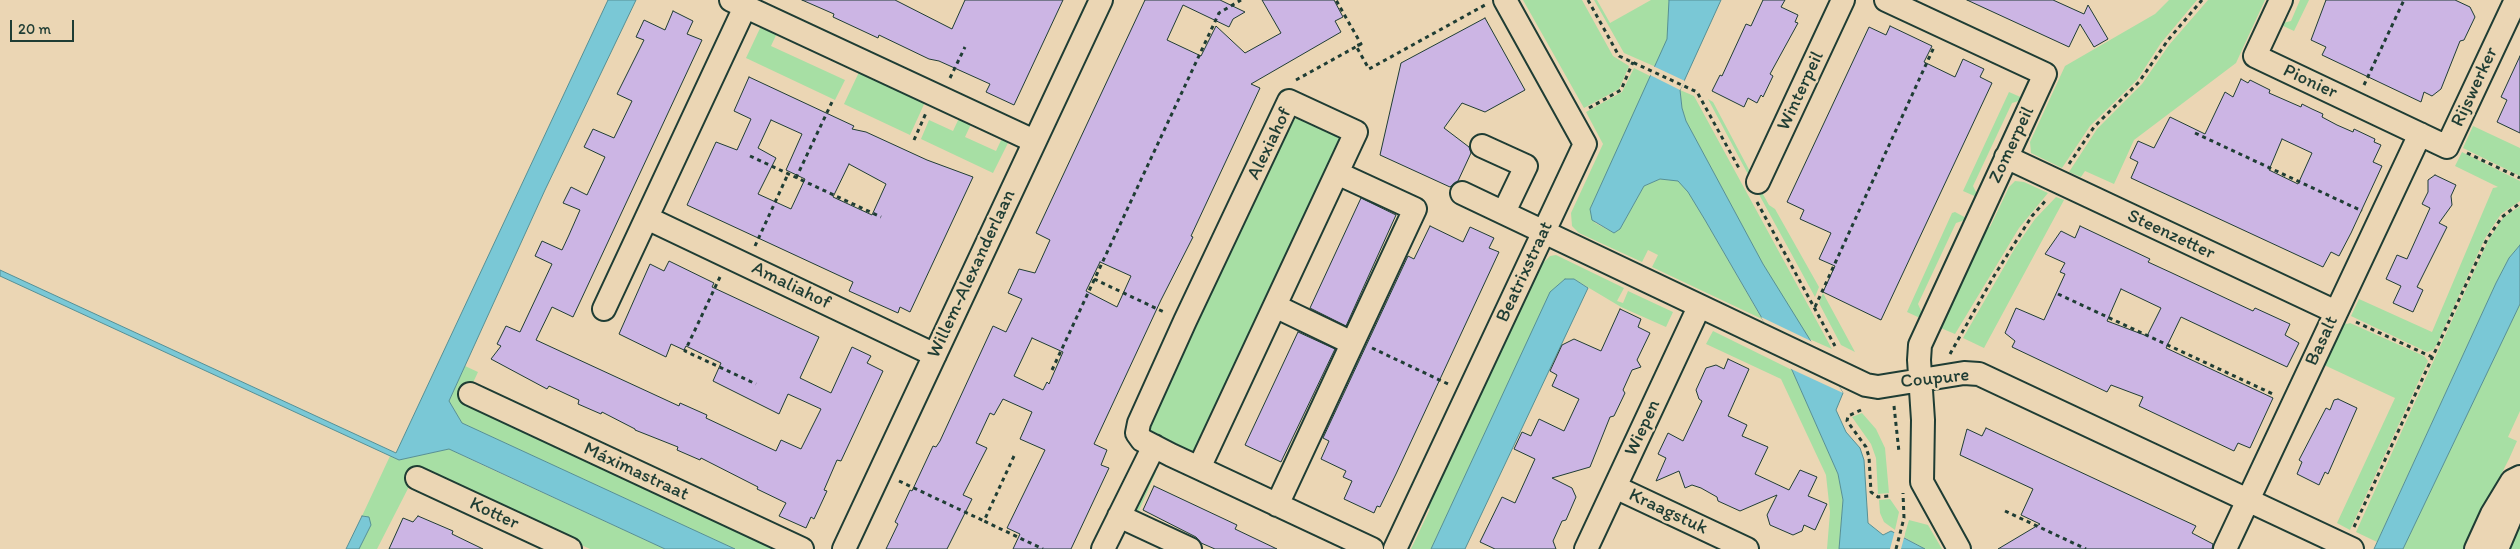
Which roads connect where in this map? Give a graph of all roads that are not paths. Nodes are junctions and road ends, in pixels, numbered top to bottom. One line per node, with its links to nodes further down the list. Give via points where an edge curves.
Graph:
1 (1101, 0): 9 (street, Willem-Alexanderlaan)
2 (1843, 0): 13 (street, Winterpeil)
3 (1886, 0): 11 (street, Zomerpeil, via 2045,74)
4 (2281, 0): 8 (street, Pionier, via 2255,56)
5 (2516, 0): 8 (street, Rijswerker, via 2447,147)
6 (1497, 1): 17 (street, Beatrixstraat, via 1585,144)
7 (738, 3): 9 (street, via 942,87); 16 (street)
8 (2420, 134): 21 (street, Basalt)
9 (1034, 141): 23 (street, Willem-Alexanderlaan)
10 (1482, 146): 15 (street, via 1526,166)
11 (2006, 157): 21 (street, Steenzetter); 24 (street, Zomerpeil, via 1923,335 1919,355)
12 (1337, 173): 18 (street, Alexiahof); 22 (street, via 1415,209); 26 (street, Alexiahof, via 1356,132 1289,101 1139,423 1139,437)
13 (1752, 185)
14 (1462, 192): 15 (street, Coupure)
15 (1504, 212): 17 (street, Coupure)
16 (647, 218): 20 (street); 23 (street, Amaliahof)
17 (1544, 232): 19 (street, Coupure); 42 (street, Beatrixstraat)
18 (1275, 306): 22 (street); 27 (street, Alexiahof)
19 (1699, 307): 24 (street, Coupure, via 1774,342 1834,358 1872,387); 30 (street, Wiepen)
20 (604, 309)
21 (2343, 316): 32 (street, Basalt)
22 (1352, 343): 33 (street)
23 (934, 355): 38 (street, Willem-Alexanderlaan)
24 (1920, 378): 32 (street, Coupure, via 1964,372 1979,374); 45 (street, Zomerpeil, via 1923,485)
25 (470, 394): 37 (street, Máximastraat)
26 (1154, 446): 27 (street, Alexiahof); 34 (street)
27 (1199, 468): 33 (street, Alexiahof)
28 (2520, 477): 47 (street, via 2512,480)
29 (417, 478): 36 (street, Kotter)
30 (1615, 487): 43 (street, Wiepen); 44 (street, Kraagstuk)
31 (2520, 495): 48 (street)
32 (2248, 500): 35 (street, Coupure); 46 (street, Basalt)
33 (1277, 505): 41 (street, Alexiahof)
34 (1119, 516): 39 (street); 40 (street)
35 (2352, 540)
36 (570, 549)
37 (802, 549)
38 (844, 549)
39 (1103, 549)
40 (1190, 549)
41 (1372, 549)
42 (1395, 549)
43 (1586, 549)
44 (1747, 549)
45 (1959, 549)
46 (2225, 549)
47 (2476, 549)
48 (2497, 549)

